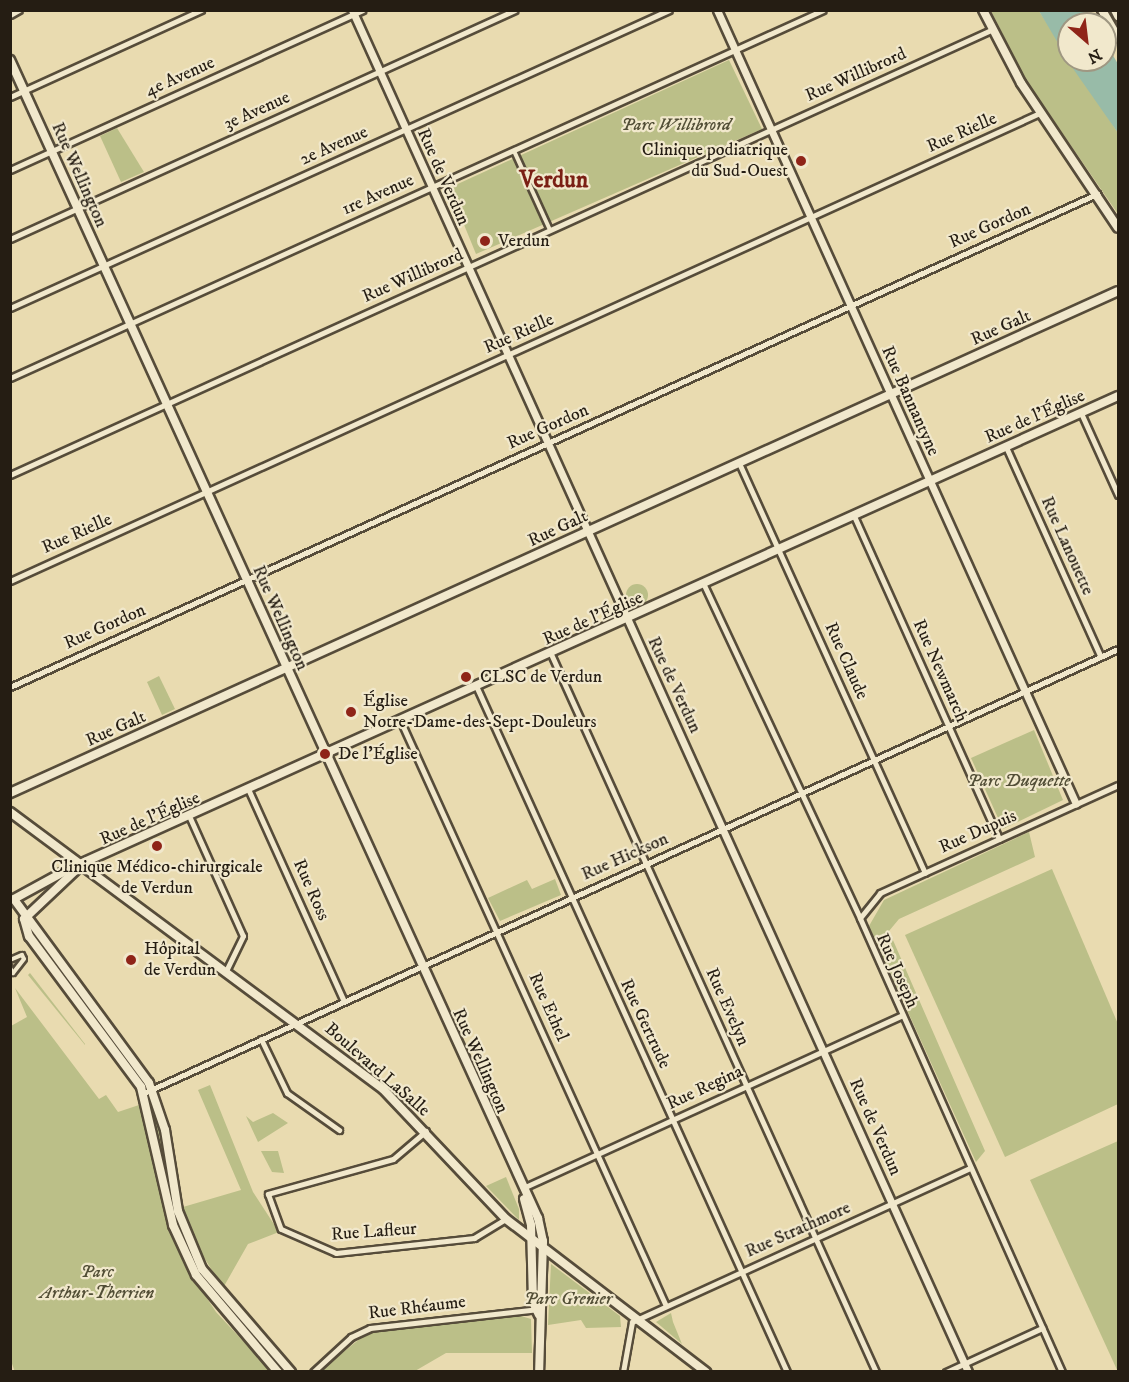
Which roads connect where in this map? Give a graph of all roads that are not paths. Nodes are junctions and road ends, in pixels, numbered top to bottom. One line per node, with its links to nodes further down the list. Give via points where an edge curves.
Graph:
1 (20, 10): 12 (street)
2 (201, 10): 19 (street)
3 (362, 10): 11 (street, 4e Avenue)
4 (515, 10): 18 (street, 3e Avenue)
5 (669, 10): 22 (street, 2e Avenue)
6 (717, 10): 16 (street, Rue Bannantyne)
7 (823, 10): 16 (street, 1re Avenue)
8 (983, 10): 14 (main road)
9 (1102, 10): 15 (main road)
10 (1115, 10): 13 (main road)
11 (353, 12): 18 (street, Rue de Verdun); 24 (street, 4e Avenue)
12 (10, 15)
13 (1119, 16)
14 (993, 29): 21 (main road); 23 (street, Rue Willibrord)
15 (1119, 38)
16 (735, 50): 23 (street, Rue Bannantyne); 25 (street, 1re Avenue)
17 (10, 60): 19 (main road, Rue Wellington)
18 (380, 72): 22 (street, Rue de Verdun); 29 (street, 3e Avenue)
19 (24, 91): 20 (street); 24 (main road, Rue Wellington)
20 (10, 97)
21 (1040, 113): 28 (main road); 30 (street, Rue Rielle)
22 (405, 130): 27 (street, Rue de Verdun); 34 (street, 2e Avenue)
23 (771, 130): 30 (street, Rue Bannantyne); 32 (street, Rue Willibrord)
24 (52, 151): 26 (street, 4e Avenue); 29 (main road, Rue Wellington)
25 (514, 151): 27 (street, 1re Avenue); 32 (street)
26 (10, 170)
27 (431, 188): 35 (street, Rue de Verdun); 39 (street, 1re Avenue)
28 (1097, 194): 31 (main road); 37 (street, Rue Gordon)
29 (78, 208): 33 (street, 3e Avenue); 34 (main road, Rue Wellington)
30 (811, 218): 37 (street, Rue Bannantyne); 40 (street, Rue Rielle)
31 (1118, 226)
32 (550, 230): 35 (street, Rue Willibrord)
33 (10, 239)
34 (104, 266): 38 (street, 2e Avenue); 39 (main road, Rue Wellington)
35 (468, 268): 40 (street, Rue de Verdun); 44 (street, Rue Willibrord)
36 (1119, 291): 42 (main road, Rue Galt)
37 (850, 306): 42 (street, Rue Bannantyne); 46 (street, Rue Gordon)
38 (10, 309)
39 (130, 324): 41 (street, 1re Avenue); 44 (main road, Rue Wellington)
40 (508, 355): 46 (street, Rue de Verdun); 51 (street, Rue Rielle)
41 (10, 378)
42 (891, 394): 48 (main road, Rue Galt); 50 (street, Rue Bannantyne)
43 (1119, 396): 45 (main road, Rue de l'Église)
44 (166, 404): 49 (street, Rue Willibrord); 51 (main road, Rue Wellington)
45 (1081, 413): 47 (main road, Rue de l'Église); 52 (street)
46 (548, 443): 54 (street, Rue de Verdun); 56 (street, Rue Gordon)
47 (1006, 447): 50 (main road, Rue de l'Église); 62 (street, Rue Lanouette)
48 (739, 463): 54 (main road, Rue Galt); 55 (street, Rue Claude)
49 (10, 476)
50 (930, 481): 53 (main road, Rue de l'Église); 66 (street, Rue Bannantyne)
51 (206, 492): 56 (main road, Rue Wellington); 57 (street, Rue Rielle)
52 (1119, 495)
53 (854, 516): 55 (main road, Rue de l'Église); 68 (street, Rue Newmarch)
54 (588, 532): 59 (street, Rue de Verdun); 63 (main road, Rue Galt)
55 (779, 550): 58 (main road, Rue de l'Église); 70 (street, Rue Claude)
56 (246, 580): 63 (main road, Rue Wellington); 64 (street, Rue Gordon)
57 (10, 581)
58 (704, 585): 59 (main road, Rue de l'Église); 74 (street, Rue Joseph)
59 (627, 620): 61 (main road, Rue de l'Église); 78 (street, Rue de Verdun)
60 (1119, 649): 62 (street, Rue Hickson)
61 (551, 654): 65 (main road, Rue de l'Église); 80 (street, Rue Evelyn)
62 (1101, 657): 66 (street, Rue Hickson)
63 (286, 669): 69 (main road, Rue Wellington); 73 (main road, Rue Galt)
64 (10, 687)
65 (477, 688): 67 (main road, Rue de l'Église); 83 (street, Rue Gertrude)
66 (1025, 692): 68 (street, Rue Hickson); 75 (street, Rue Bannantyne)
67 (401, 722): 69 (main road, Rue de l'Église); 86 (street, Rue Ethel)
68 (949, 726): 70 (street, Rue Hickson); 79 (street, Rue Newmarch)
69 (326, 756): 72 (main road, Rue de l'Église); 90 (main road, Rue Wellington)
70 (874, 760): 74 (street, Rue Hickson); 82 (street, Rue Claude)
71 (1119, 785): 75 (street, Rue Dupuis)
72 (249, 791): 77 (main road, Rue de l'Église); 95 (street, Rue Ross)
73 (10, 793)
74 (799, 794): 78 (street, Rue Hickson); 84 (street, Rue Joseph)
75 (1076, 804): 79 (street, Rue Dupuis)
76 (10, 813): 81 (main road, Boulevard LaSalle)
77 (190, 818): 81 (main road, Rue de l'Église); 93 (street, via 243,936)
78 (723, 829): 80 (street, Rue Hickson); 99 (street, Rue de Verdun)
79 (999, 839): 82 (street, Rue Dupuis)
80 (646, 864): 83 (street, Rue Hickson); 102 (street, Rue Evelyn)
81 (79, 867): 85 (main road, Rue de l'Église); 85 (main road, Rue de l'Église, via 14,899); 93 (main road, Boulevard LaSalle)
82 (925, 873): 84 (street, Rue Dupuis, via 873,898)
83 (572, 898): 86 (street, Rue Hickson); 105 (street, Rue Gertrude)
84 (860, 918): 96 (street, Rue Joseph)
85 (24, 919): 87 (main road); 88 (main road, via 23,927)
86 (496, 932): 90 (street, Rue Hickson); 108 (street, Rue Ethel)
87 (47, 944): 88 (main road); 92 (main road)
88 (40, 950): 94 (main road)
89 (10, 960): 91 (street, via 22,955 24,959 13,973)
90 (421, 966): 95 (street, Rue Hickson); 110 (main road, Rue Wellington)
91 (10, 968)
92 (68, 970): 94 (main road); 100 (main road)
93 (226, 971): 97 (main road, Boulevard LaSalle)
94 (60, 976): 101 (main road)
95 (344, 1001): 97 (street, Rue Hickson)
96 (901, 1016): 99 (street, Rue Regina); 109 (street, Rue Joseph)
97 (298, 1022): 98 (street, Rue Hickson); 107 (main road, Boulevard LaSalle, via 393,1098)
98 (261, 1039): 103 (street, Rue Hickson); 106 (street, via 287,1094)
99 (824, 1050): 102 (street, Rue Regina); 111 (street, Rue de Verdun)
100 (138, 1063): 101 (main road); 103 (main road)
101 (130, 1068): 104 (main road)
102 (747, 1086): 105 (street, Rue Regina); 113 (street, Rue Evelyn)
103 (152, 1089): 104 (street, Rue Hickson); 123 (main road, via 178,1211 198,1261 225,1302)
104 (144, 1094): 122 (main road, via 169,1209 184,1252 212,1298)
105 (673, 1120): 108 (street, Rue Regina); 116 (street, Rue Gertrude)
106 (339, 1130)
107 (426, 1131): 112 (main road, Boulevard LaSalle); 112 (street, Rue Lafleur, via 393,1160 267,1196 282,1230 331,1253 474,1238)
108 (598, 1154): 110 (street, Rue Regina); 117 (street, Rue Ethel)
109 (970, 1168): 111 (street, Rue Strathmore); 120 (street, Rue Joseph)
110 (521, 1188): 114 (main road, Rue Wellington); 115 (main road, Rue Wellington, via 540,1223)
111 (893, 1204): 113 (street, Rue Strathmore); 121 (street, Rue de Verdun)
112 (506, 1219): 114 (main road, Boulevard LaSalle)
113 (816, 1238): 116 (street, Rue Strathmore); 129 (street, Rue Evelyn)
114 (531, 1239): 115 (main road, Boulevard LaSalle); 118 (main road, Rue Wellington)
115 (542, 1247): 118 (main road, Rue Wellington); 119 (main road, Boulevard LaSalle)
116 (742, 1272): 117 (street, Rue Strathmore); 128 (street, Rue Gertrude)
117 (666, 1306): 119 (street, Rue Strathmore)
118 (539, 1311): 124 (street, Rue Rhéaume, via 370,1328 351,1337); 125 (main road, Rue Wellington)
119 (638, 1319): 126 (street, via 628,1328); 127 (main road, Boulevard LaSalle)
120 (1042, 1328): 121 (street); 132 (street, Rue Joseph)
121 (964, 1363): 130 (street); 131 (street, Rue de Verdun)
122 (278, 1371)
123 (291, 1371)
124 (313, 1371)
125 (539, 1371)
126 (623, 1371)
127 (706, 1371)
128 (787, 1371)
129 (876, 1371)
130 (946, 1371)
131 (968, 1371)
132 (1062, 1371)

